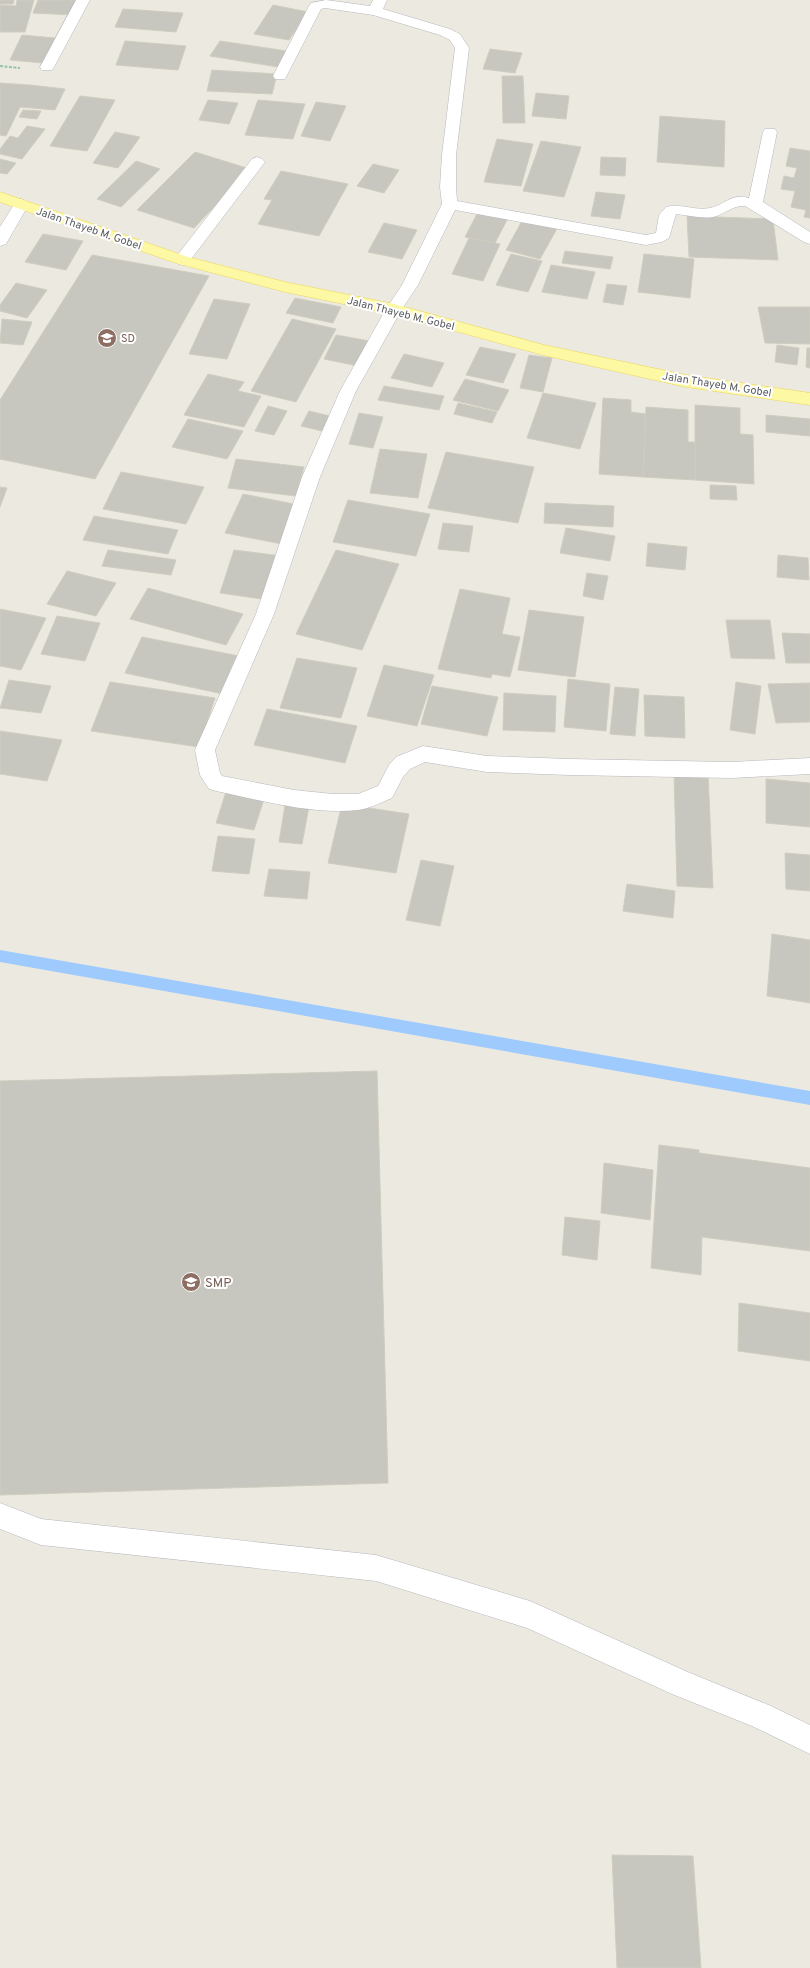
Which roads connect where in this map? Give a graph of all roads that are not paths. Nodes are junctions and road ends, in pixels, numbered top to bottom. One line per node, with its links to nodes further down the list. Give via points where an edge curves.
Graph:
1 (83, 0): 3 (street)
2 (377, 5): 4 (street, via 316,6); 9 (street, via 455,37 462,48 449,155)
3 (47, 67)
4 (280, 76)
5 (770, 132): 10 (street)
6 (258, 162): 13 (street)
7 (0, 197): 8 (main road, Jalan Thayeb M. Gobel)
8 (21, 204): 12 (street); 13 (main road, Jalan Thayeb M. Gobel)
9 (450, 204): 10 (street, via 646,240 656,239 662,235 667,215 671,210 708,213 715,212 730,202); 14 (street, via 410,285)
10 (755, 204): 11 (street)
11 (810, 239)
12 (0, 241)
13 (182, 260): 14 (main road, Jalan Thayeb M. Gobel, via 286,287)
14 (394, 309): 15 (main road, Jalan Thayeb M. Gobel, via 543,350 671,377); 16 (street, via 348,391 311,477 265,614 205,750 210,775 216,783 294,798 360,802 385,792 403,763 423,754 487,764 561,767 732,770)
15 (810, 399)
16 (810, 766)
17 (0, 1516): 18 (street, via 41,1532 376,1568 530,1615)
18 (810, 1740)

